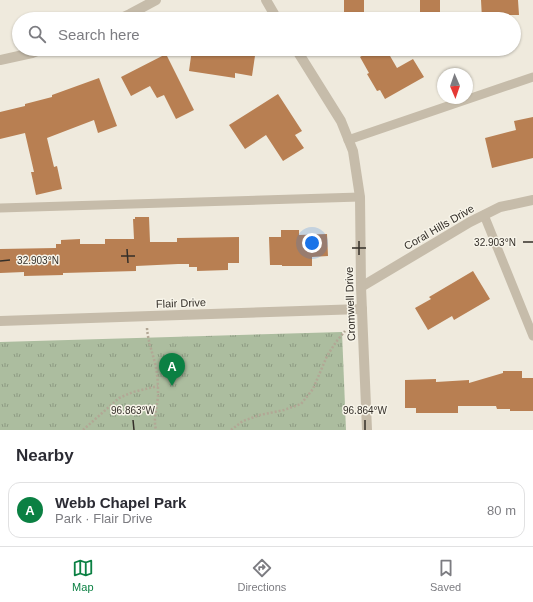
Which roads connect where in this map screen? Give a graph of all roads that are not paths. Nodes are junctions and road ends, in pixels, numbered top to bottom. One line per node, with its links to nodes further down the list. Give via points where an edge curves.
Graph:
1 (156, 0): 3 (street)
2 (266, 0): 4 (street)
3 (134, 12)
4 (274, 12)
5 (18, 56): 7 (street)
6 (300, 56): 9 (street, Cromwell Drive, via 341,121)
7 (0, 60)
8 (533, 77): 9 (lane)
9 (348, 140): 10 (street, Cromwell Drive)
10 (360, 197): 12 (lane); 14 (street, Cromwell Drive)
11 (533, 200): 13 (street, Coral Hills Drive, via 500,208)
12 (0, 208)
13 (484, 215): 14 (street, Coral Hills Drive); 17 (lane)
14 (361, 287): 15 (street, Cromwell Drive)
15 (362, 309): 16 (street, Flair Drive); 18 (street, Cromwell Drive)
16 (0, 321)
17 (533, 336)
18 (367, 430)

